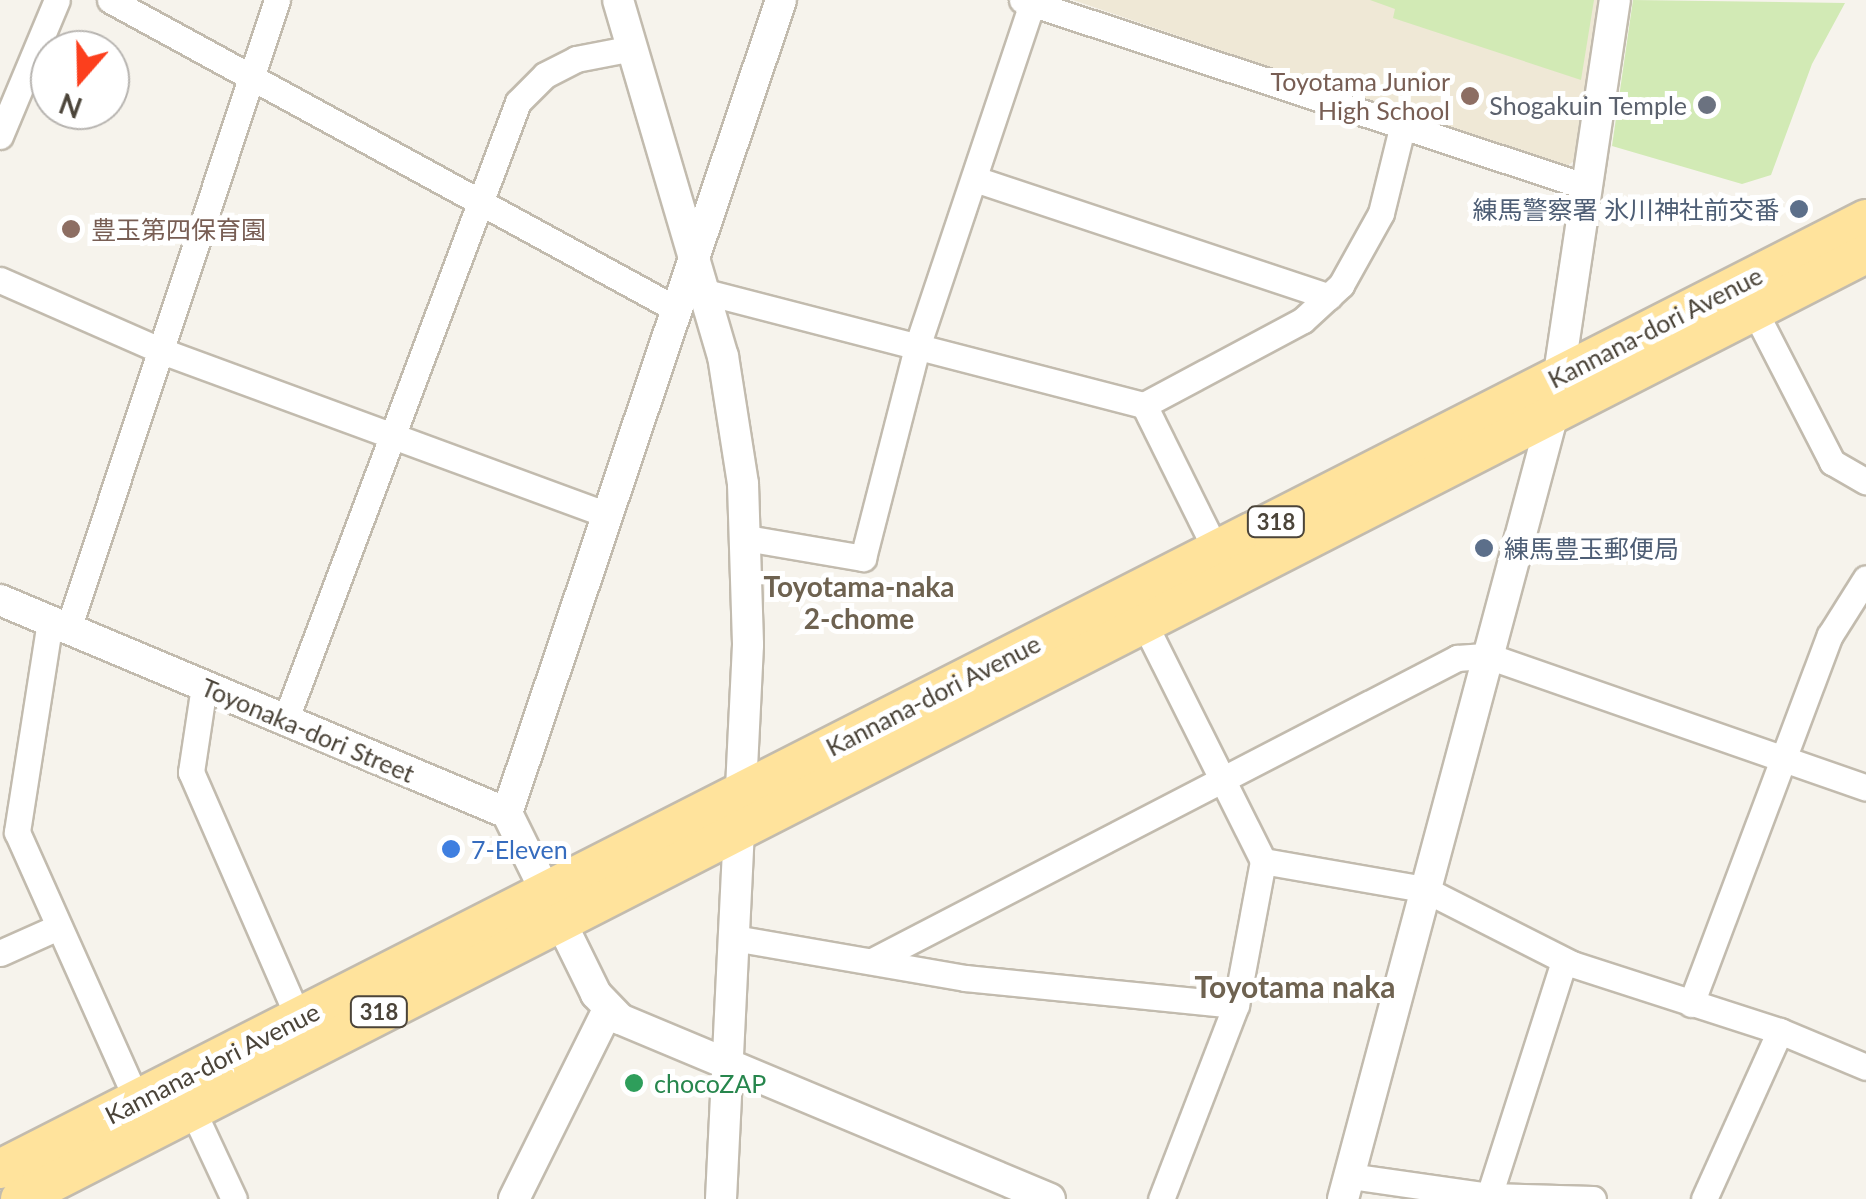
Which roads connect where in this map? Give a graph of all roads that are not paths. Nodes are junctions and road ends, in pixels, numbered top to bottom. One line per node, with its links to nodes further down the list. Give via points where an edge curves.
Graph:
1 (57, 0): 11 (street)
2 (110, 0): 9 (street)
3 (277, 0): 9 (street)
4 (618, 0): 8 (street)
5 (782, 0): 17 (street)
6 (1615, 0): 13 (street)
7 (1029, 1): 10 (street); 12 (street)
8 (633, 48): 14 (street, via 545,75 518,102); 17 (street)
9 (250, 76): 14 (street); 24 (street)
10 (1402, 128): 13 (street); 20 (street, via 1370,240)
11 (0, 136)
12 (974, 179): 20 (street); 23 (street)
13 (1587, 186): 25 (street)
14 (477, 201): 21 (street); 28 (street)
15 (1866, 219): 25 (main road, Kannana-dori Avenue / 318)
16 (1866, 254): 22 (main road, Kannana-dori Avenue / 318)
17 (693, 258): 19 (street); 21 (street)
18 (0, 280): 24 (street)
19 (706, 292): 23 (street); 31 (street, via 729,389)
20 (1329, 297): 26 (street, via 1303,320)
21 (676, 308): 30 (street)
22 (1754, 312): 27 (main road, Kannana-dori Avenue / 318); 29 (street, via 1832,462)
23 (918, 344): 26 (street); 31 (street, via 864,558)
24 (162, 350): 28 (street); 36 (street)
25 (1560, 376): 27 (street); 32 (main road, Kannana-dori Avenue / 318)
26 (1144, 405): 32 (street)
27 (1553, 414): 35 (main road, Kannana-dori Avenue / 318); 37 (street)
28 (390, 436): 30 (street); 39 (street)
29 (1866, 482)
30 (606, 514): 44 (street)
31 (746, 538): 43 (street)
32 (1216, 552): 43 (main road, Kannana-dori Avenue / 318)
33 (1866, 578): 40 (street, via 1830,635)
34 (0, 600): 36 (street, Toyonaka-dori Street)
35 (1144, 623): 41 (street); 43 (main road, Kannana-dori Avenue / 318)
36 (59, 625): 38 (street, Toyonaka-dori Street); 45 (street)
37 (1488, 656): 40 (street); 41 (street, via 1457,658); 47 (street)
38 (204, 686): 39 (street, Toyonaka-dori Street); 57 (street, via 191,772)
39 (286, 720): 44 (street, Toyonaka-dori Street)
40 (1784, 753): 42 (street); 55 (street)
41 (1222, 778): 46 (street); 52 (street)
42 (1866, 788)
43 (740, 810): 48 (main road, Kannana-dori Avenue / 318); 50 (street)
44 (507, 813): 48 (street)
45 (8, 833): 49 (street)
46 (1263, 861): 47 (street); 54 (street)
47 (1424, 889): 53 (street); 64 (street)
48 (551, 906): 56 (street); 57 (main road, Kannana-dori Avenue / 318); 62 (main road, Kannana-dori Avenue / 318)
49 (58, 928): 51 (street); 61 (street)
50 (734, 938): 52 (street); 59 (street)
51 (0, 953)
52 (874, 960): 54 (street, via 965,978)
53 (1564, 961): 55 (street); 65 (street)
54 (1236, 1004): 71 (street)
55 (1691, 1004): 58 (street)
56 (608, 1010): 59 (street); 68 (street)
57 (299, 1020): 61 (main road, Kannana-dori Avenue / 318)
58 (1780, 1031): 60 (street); 73 (street)
59 (727, 1064): 69 (street); 70 (street)
60 (1866, 1068)
61 (137, 1100): 63 (main road, Kannana-dori Avenue / 318)
62 (192, 1109): 66 (main road, Kannana-dori Avenue / 318); 67 (street)
63 (0, 1169)
64 (1346, 1187): 65 (street)
65 (1489, 1196): 72 (street)
66 (20, 1199)
67 (234, 1199)
68 (514, 1199)
69 (722, 1199)
70 (1050, 1199)
71 (1161, 1199)
72 (1594, 1199)
73 (1704, 1199)

